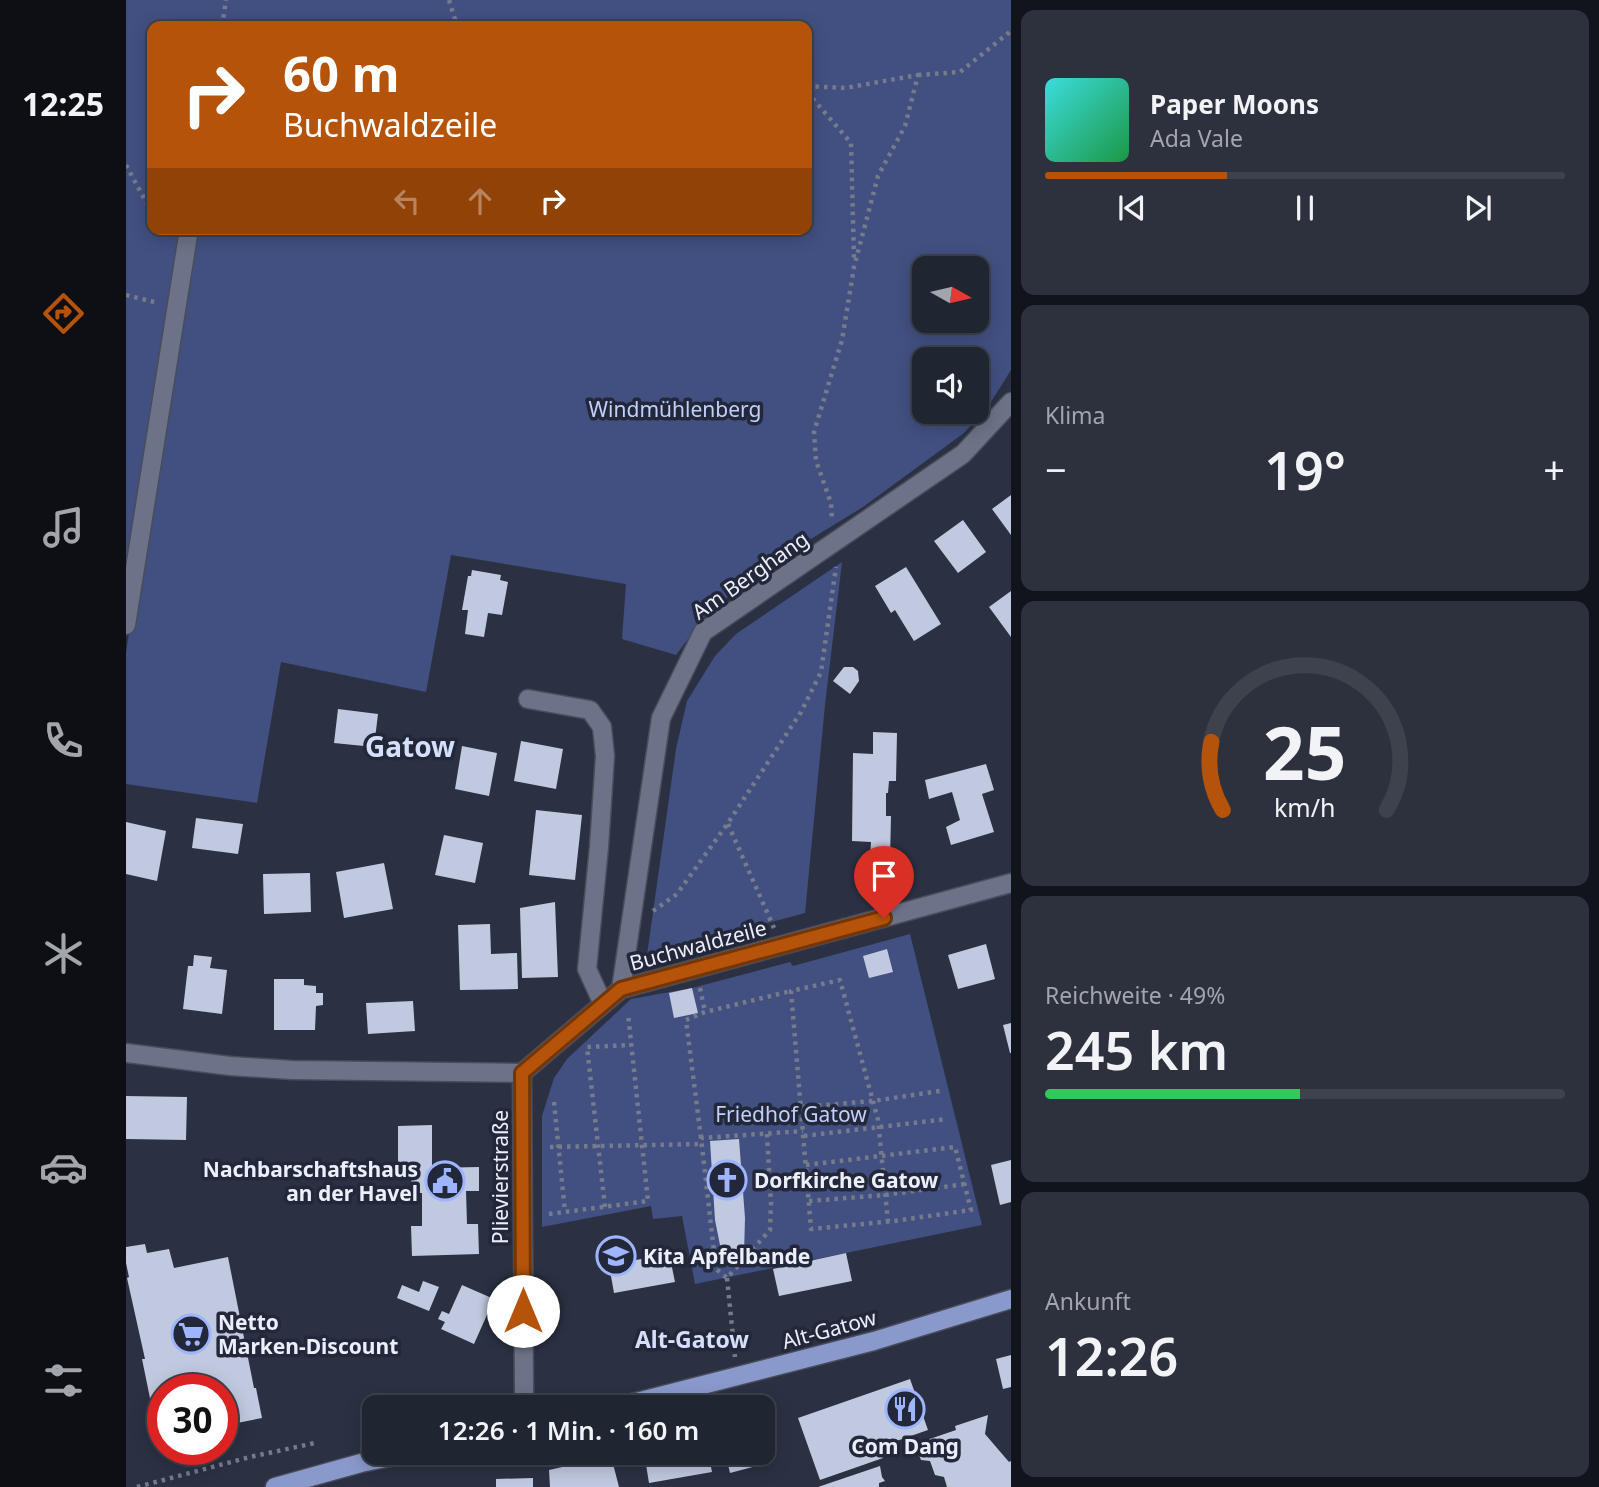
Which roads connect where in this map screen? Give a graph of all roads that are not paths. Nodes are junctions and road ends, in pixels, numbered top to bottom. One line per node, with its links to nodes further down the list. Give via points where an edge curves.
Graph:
1 (187, 235): 3 (street)
2 (1011, 402): 6 (street, Am Berghang, via 963,454 703,632 661,718)
3 (126, 625)
4 (528, 699): 7 (street, via 590,710 602,727 604,792 587,969)
5 (1011, 883): 6 (street, Buchwaldzeile)
6 (621, 989): 7 (street, Buchwaldzeile)
7 (603, 1004): 9 (street, Buchwaldzeile)
8 (126, 1053): 9 (street, via 292,1070)
9 (522, 1073): 11 (street, Plievierstraße)
10 (1011, 1299): 12 (main road, Alt-Gatow, via 874,1341)
11 (524, 1395)
12 (664, 1395)
13 (362, 1463): 14 (main road)
14 (302, 1483): 15 (main road)
15 (275, 1487)

